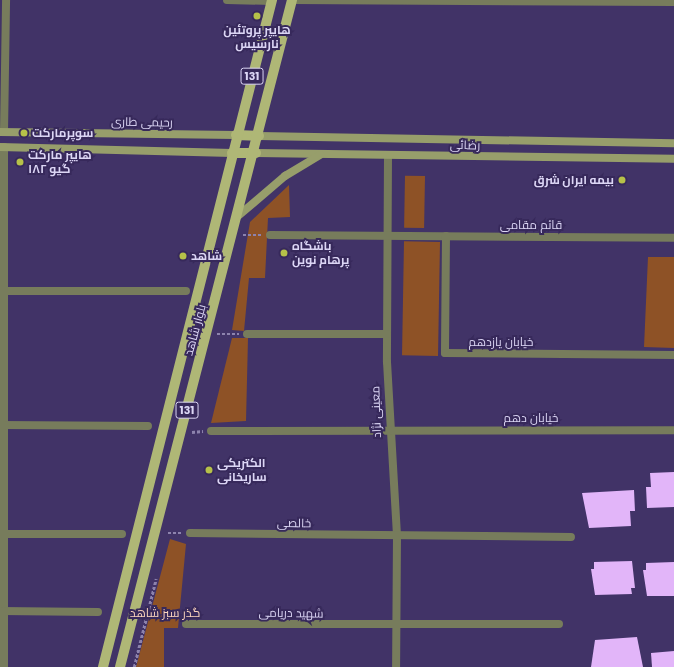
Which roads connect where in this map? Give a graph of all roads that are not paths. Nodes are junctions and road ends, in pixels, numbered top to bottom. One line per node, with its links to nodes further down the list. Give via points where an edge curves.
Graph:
1 (6, 0): 6 (street)
2 (227, 0): 3 (street)
3 (272, 0): 7 (main road, بلوار شاهد / 131)
4 (292, 0): 5 (street); 8 (main road, بلوار شاهد / 131)
5 (674, 2)
6 (2, 132): 7 (main road, رحیمی طاری); 10 (main road)
7 (236, 135): 8 (main road); 11 (main road, بلوار شاهد / 131)
8 (259, 136): 9 (main road, رضائی); 12 (main road, بلوار شاهد / 131)
9 (674, 143)
10 (2, 147): 11 (main road); 21 (street)
11 (232, 153): 12 (main road); 42 (main road, بلوار شاهد / 131)
12 (256, 153): 13 (main road, رضائی); 16 (main road, بلوار شاهد / 131)
13 (321, 154): 14 (main road, رضائی); 16 (main road, via 285,176)
14 (388, 156): 15 (main road, رضائی); 18 (street, معینی نژاد)
15 (674, 159)
16 (238, 216): 43 (main road, بلوار شاهد / 131)
17 (270, 235): 18 (street, قائم مقامی)
18 (387, 236): 19 (street, قائم مقامی); 24 (street, معینی نژاد)
19 (446, 236): 20 (street, قائم مقامی); 25 (street, خیابان یازدهم, via 445,353)
20 (674, 238)
21 (3, 291): 22 (street); 26 (street)
22 (186, 291)
23 (247, 334): 24 (street)
24 (387, 334): 28 (street, معینی نژاد)
25 (674, 355)
26 (3, 425): 27 (street); 32 (street)
27 (148, 426)
28 (388, 430): 29 (street, خیابان دهم); 30 (street, خیابان دهم); 34 (street, معینی نژاد)
29 (674, 430)
30 (211, 431)
31 (190, 533): 34 (street, خالصی)
32 (3, 534): 33 (street); 36 (street)
33 (122, 534)
34 (397, 536): 35 (street, خالصی); 40 (street, معینی نژاد)
35 (571, 537)
36 (3, 611): 37 (street); 41 (street)
37 (98, 612)
38 (186, 624): 40 (street, شهید دریامی)
39 (559, 624): 40 (street, شهید دریامی)
40 (396, 626): 44 (street, معینی نژاد)
41 (4, 667)
42 (103, 667)
43 (120, 667)
44 (396, 667)

